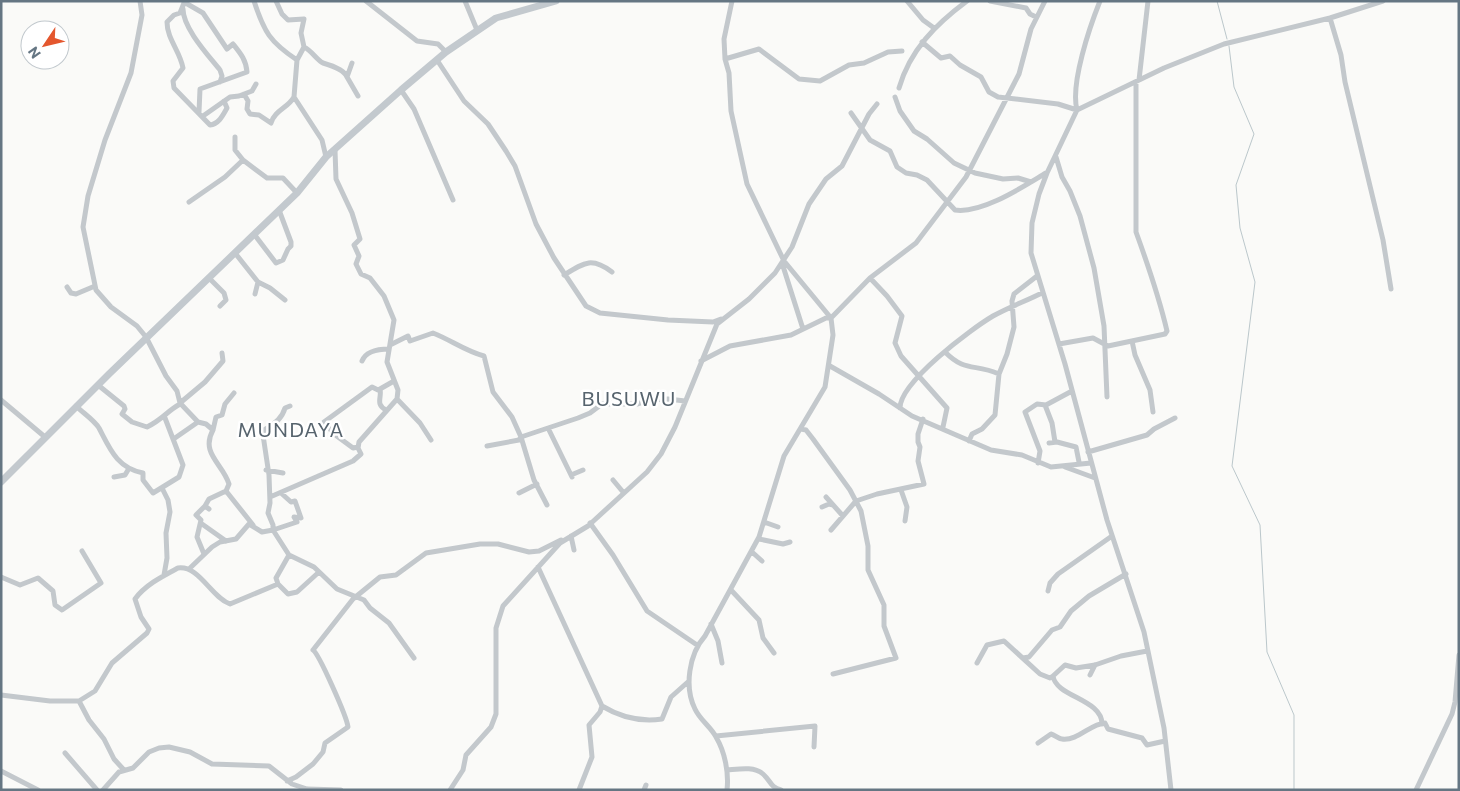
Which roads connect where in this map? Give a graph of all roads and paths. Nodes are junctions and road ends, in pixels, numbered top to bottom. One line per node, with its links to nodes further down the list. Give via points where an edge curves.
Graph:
1 (140, 1): 67 (street, via 142,15 131,73 110,122 83,228)
2 (276, 1): 21 (street, via 288,20 304,19 301,33)
3 (366, 1): 23 (street, via 417,41 438,44)
4 (465, 1): 19 (street)
5 (556, 1): 19 (main road, via 496,18)
6 (732, 1): 24 (street, via 724,39)
7 (907, 1): 18 (street)
8 (967, 1): 18 (street)
9 (990, 1): 16 (street, via 1026,8)
10 (1045, 1): 16 (street)
11 (1100, 1): 41 (street, via 1081,64 1075,101)
12 (1148, 1): 29 (street)
13 (1383, 1): 17 (street)
14 (184, 4): 30 (street, via 183,15 194,37 220,70); 30 (street, via 203,13 227,49 233,44 245,59 247,72); 43 (street, via 167,22 167,32 179,52 183,68 173,81 174,88)
15 (257, 4): 25 (street, via 269,38)
16 (1036, 17): 38 (street, via 1019,74)
17 (1330, 18): 29 (street, via 1224,44); 69 (street, via 1383,240)
18 (934, 28): 20 (street)
19 (477, 30): 23 (main road)
20 (922, 42): 32 (street, via 904,70); 38 (street, via 941,58 950,56 981,77 988,92)
21 (304, 46): 25 (street); 28 (street, via 322,62 346,73)
22 (902, 51): 24 (street, via 888,52 864,63 849,65 820,81 799,79 760,49)
23 (446, 52): 26 (main road)
24 (725, 59): 60 (street, via 732,119 747,184)
25 (298, 60): 36 (street)
26 (437, 60): 33 (main road); 62 (street, via 464,101 488,124 515,166 536,224)
27 (352, 63): 28 (street)
28 (347, 77): 35 (street)
29 (1137, 81): 41 (street); 79 (street, via 1136,232 1168,332)
30 (220, 82): 43 (street, via 200,89)
31 (256, 84): 34 (street, via 252,91)
32 (898, 88)
33 (400, 90): 46 (main road); 54 (street, via 414,109)
34 (244, 94): 36 (street, via 250,114 259,115 271,123 275,113 290,104); 39 (street)
35 (358, 96)
36 (294, 97): 47 (street, via 322,140)
37 (895, 97): 50 (street, via 914,131 954,163)
38 (1006, 97): 41 (street); 50 (street)
39 (224, 101): 43 (street); 43 (street, via 227,108 214,125 209,125)
40 (878, 104): 44 (street)
41 (1077, 110): 48 (street)
42 (851, 113): 44 (street)
43 (201, 114)
44 (862, 130): 56 (street, via 870,140 890,151 897,167 926,180); 60 (street, via 842,166 826,179 809,204)
45 (235, 137): 49 (street, via 235,150)
46 (335, 150): 47 (main road); 82 (street, via 336,179 360,239 354,245 359,256 356,264 361,274 370,278 380,290 394,320)
47 (326, 157): 53 (main road)
48 (1056, 157): 51 (street); 81 (street, via 1088,241 1101,303)
49 (243, 160): 53 (street, via 266,178 283,178); 55 (street)
50 (969, 169): 52 (street, via 1003,179 1018,178); 56 (street)
51 (1047, 173): 52 (street); 63 (street, via 1030,236)
52 (1031, 182): 56 (street, via 998,199 962,211 955,210)
53 (297, 193): 57 (main road)
54 (453, 200)
55 (189, 202)
56 (946, 202): 65 (street, via 916,243)
57 (279, 210): 58 (main road); 58 (street, via 291,242 283,260 276,263)
58 (254, 234): 59 (main road)
59 (235, 253): 64 (main road); 66 (street)
60 (783, 262): 75 (street); 76 (street, via 766,284); 77 (street)
61 (612, 272): 62 (street, via 592,261 580,264)
62 (564, 275): 76 (street, via 586,306 594,311 668,320 707,322)
63 (1037, 276): 70 (street); 74 (street, via 1016,290)
64 (209, 278): 73 (street, via 225,295 226,300); 78 (main road)
65 (870, 278): 75 (street); 89 (street, via 902,316 894,343)
66 (258, 282): 71 (street); 72 (street)
67 (95, 286): 68 (street, via 76,294); 78 (street, via 105,301)
68 (67, 287)
69 (1391, 289)
70 (1042, 293): 74 (street); 80 (street)
71 (256, 294)
72 (285, 300)
73 (220, 306)
74 (1013, 307): 83 (street, via 965,333); 88 (street, via 1014,327)
75 (831, 318): 77 (street); 87 (street)
76 (722, 319): 86 (street)
77 (804, 329): 86 (street, via 761,342 730,346)
78 (146, 337): 91 (main road); 99 (street, via 177,391)
79 (1132, 340): 81 (street); 105 (street, via 1150,390)
80 (1059, 344): 81 (street, via 1093,338); 93 (street)
81 (1105, 345): 95 (street)
82 (389, 347): 85 (street, via 368,353); 90 (street, via 387,362); 116 (street, via 408,336 410,340 433,333 470,353 484,356 494,392 512,417)
83 (945, 352): 88 (street, via 960,365 984,367); 89 (street)
84 (222, 353): 99 (street, via 223,361)
85 (362, 361)
86 (701, 361): 98 (street)
87 (830, 366): 103 (street); 111 (street, via 825,387)
88 (999, 374): 118 (street, via 995,415)
89 (919, 376): 103 (street, via 900,402); 110 (street, via 947,408)
90 (394, 381): 92 (street); 96 (street)
91 (98, 385): 101 (main road); 106 (street, via 124,406 123,416 132,422 147,427)
92 (379, 389): 104 (street, via 378,399); 120 (street, via 372,387 324,422 353,448)
93 (1072, 391): 100 (street); 121 (street)
94 (234, 392): 112 (street, via 222,415 216,417)
95 (1107, 397)
96 (397, 399): 104 (street); 117 (street)
97 (1, 400): 114 (street)
98 (685, 401): 113 (street, via 668,399 637,404 602,404 590,413); 138 (street, via 661,454 647,472)
99 (180, 403): 106 (street); 109 (street)
100 (1045, 405): 122 (street, via 1037,404 1025,412 1040,451); 124 (street, via 1052,423 1052,443 1076,447)
101 (76, 406): 114 (main road); 126 (street, via 99,427 104,439)
102 (290, 406): 127 (street, via 285,408 283,416 275,424 264,430)
103 (900, 408): 108 (street)
104 (386, 410): 120 (street)
105 (1153, 412)
106 (165, 418): 115 (street)
107 (1175, 418): 121 (street, via 1147,435)
108 (923, 420): 110 (street); 136 (street, via 918,434 918,461 924,484)
109 (198, 422): 112 (street); 115 (street)
110 (942, 427): 118 (street)
111 (801, 429): 143 (street, via 813,439); 149 (street, via 784,456)
112 (213, 430): 137 (street, via 209,451 228,478)
113 (549, 430): 116 (street); 128 (street, via 571,476)
114 (45, 437): 133 (main road)
115 (175, 438): 135 (street, via 183,465 182,473)
116 (521, 438): 119 (street); 134 (street)
117 (431, 440)
118 (969, 440): 122 (street, via 991,450 1022,455)
119 (486, 446)
120 (358, 447): 139 (street, via 362,454 353,461)
121 (1088, 450): 123 (street); 124 (street)
122 (1038, 463): 125 (street)
123 (1091, 463): 124 (street); 131 (street)
124 (1077, 464): 125 (street)
125 (1064, 467): 131 (street)
126 (128, 470): 130 (street, via 125,475); 135 (street, via 143,473 142,480 153,493)
127 (266, 470): 129 (street); 142 (street)
128 (583, 470)
129 (283, 472)
130 (114, 477)
131 (1095, 478): 156 (street)
132 (612, 480): 138 (street)
133 (1, 482)
134 (537, 484): 140 (street); 144 (street)
135 (162, 488): 171 (street, via 170,512)
136 (901, 490): 143 (street); 148 (street, via 907,507)
137 (226, 491): 151 (street, via 208,499 207,507 196,515); 152 (street)
138 (623, 492): 150 (street)
139 (281, 493): 142 (street); 154 (street, via 291,502 295,500 301,518 294,517 297,522)
140 (519, 493)
141 (826, 496): 145 (street)
142 (270, 497): 154 (street, via 268,512)
143 (856, 501): 147 (street); 187 (street, via 865,525 868,570 884,605 884,626 896,658)
144 (547, 505)
145 (834, 505): 146 (street); 147 (street)
146 (822, 507)
147 (843, 516): 155 (street)
148 (905, 521)
149 (764, 522): 153 (street); 158 (street)
150 (590, 523): 157 (street); 178 (street, via 647,611)
151 (202, 524): 159 (street); 164 (street, via 197,537)
152 (253, 525): 154 (street, via 262,532); 159 (street, via 248,525 236,539)
153 (778, 527)
154 (273, 530): 165 (street)
155 (831, 530)
156 (1112, 536): 170 (street); 175 (street, via 1058,574)
157 (568, 537): 161 (street); 167 (street); 176 (street, via 539,551 529,552 498,544 432,551 396,575 380,577)
158 (758, 539): 160 (street, via 782,544); 163 (street)
159 (226, 541): 164 (street)
160 (790, 542)
161 (574, 550)
162 (82, 551): 172 (street, via 101,583 62,610 55,605 52,589 38,578 20,585)
163 (752, 552): 166 (street); 174 (street)
164 (204, 554): 168 (street)
165 (289, 555): 169 (street, via 312,565); 173 (street, via 277,575)
166 (762, 561)
167 (538, 567): 194 (street); 209 (street, via 503,606 496,628 496,714 491,727 466,756 463,770)
168 (189, 569): 171 (street, via 178,568); 173 (street, via 230,604)
169 (319, 572): 173 (street, via 292,594); 176 (street, via 337,589)
170 (1126, 574): 179 (street); 183 (street, via 1071,611 1060,627 1052,630 1029,657)
171 (163, 576): 193 (street, via 145,588 135,600 140,617 149,629 147,633 112,663 95,691)
172 (1, 577)
173 (278, 584)
174 (731, 590): 177 (street); 180 (street, via 758,620 763,638)
175 (1048, 592)
176 (356, 597): 182 (street, via 364,600 389,623); 204 (street, via 313,650 340,701 348,726 325,743 323,752 313,764)
177 (711, 624): 178 (street); 184 (street)
178 (697, 645): 190 (street)
179 (1147, 651): 186 (street); 197 (street)
180 (774, 653)
181 (1459, 655): 191 (street)
182 (414, 658)
183 (1023, 658): 185 (street, via 1008,643 998,640 987,644); 189 (street, via 1040,674)
184 (722, 663)
185 (977, 663)
186 (1095, 665): 188 (street); 189 (street, via 1076,668 1065,665)
187 (833, 674)
188 (1090, 675)
189 (1054, 676): 195 (street, via 1054,682 1098,712)
190 (689, 681): 194 (street, via 671,697 662,719 623,716); 196 (street, via 695,709)
191 (1457, 686): 214 (street, via 1452,714)
192 (1, 695): 193 (street)
193 (79, 701): 201 (street)
194 (602, 706): 210 (street, via 589,726 592,757)
195 (1102, 724): 197 (street, via 1105,723 1108,729 1142,738 1147,744); 198 (street, via 1069,739 1060,740 1051,734)
196 (716, 736): 199 (street, via 815,726); 202 (street)
197 (1165, 741): 213 (street)
198 (1038, 743)
199 (814, 747)
200 (66, 753): 206 (street)
201 (124, 770): 204 (street, via 133,768 154,749 169,748 190,752 212,764 269,766); 207 (street)
202 (727, 770): 211 (street); 212 (street, via 751,768 763,774 772,787)
203 (1, 771): 205 (street)
204 (286, 781): 208 (street, via 307,789)
205 (38, 790)
206 (97, 790)
207 (103, 790)
208 (341, 790)
209 (450, 790)
210 (579, 790)
211 (727, 790)
212 (781, 790)
213 (1171, 790)
214 (1416, 790)

